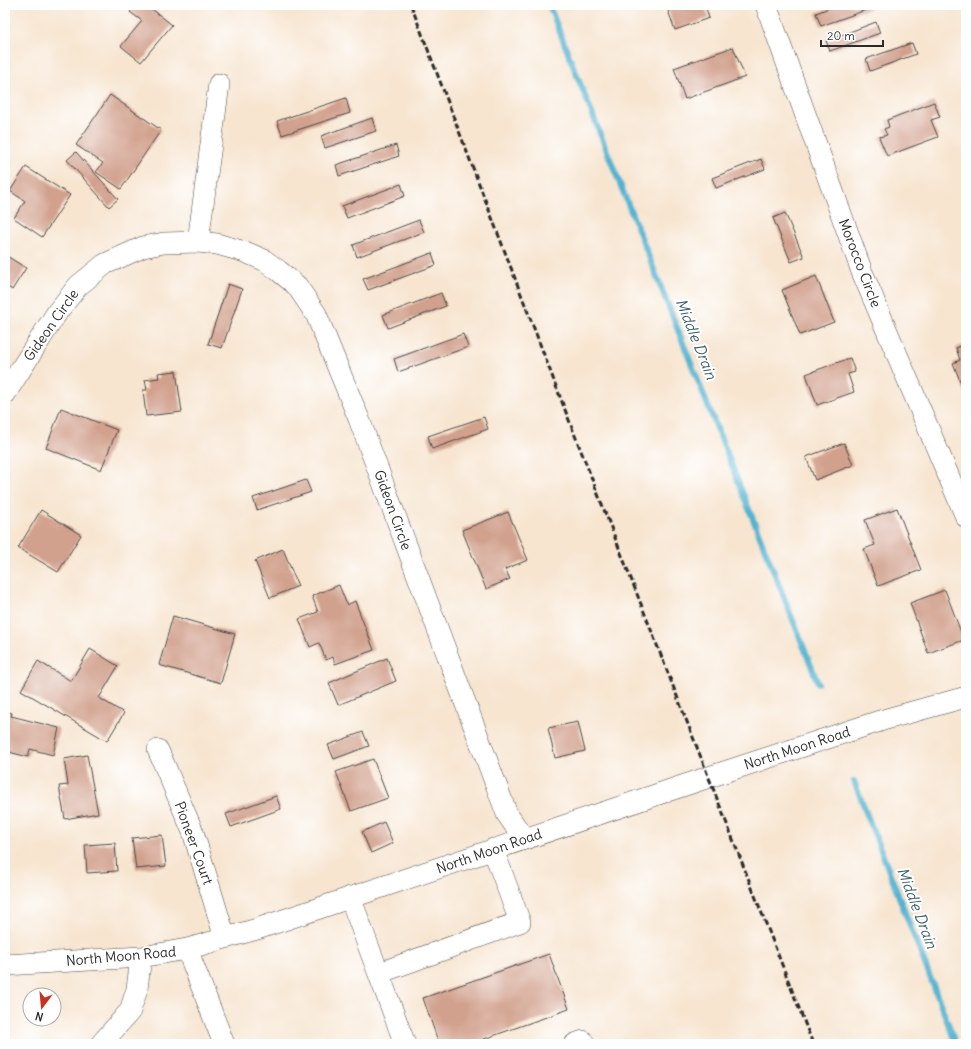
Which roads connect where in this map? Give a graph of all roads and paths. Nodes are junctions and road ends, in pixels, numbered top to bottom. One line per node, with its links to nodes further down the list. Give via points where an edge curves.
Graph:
1 (766, 5): 5 (street, Morocco Circle, via 862,272)
2 (219, 84): 3 (street)
3 (198, 242): 4 (street, Gideon Circle, via 164,243 143,247 105,264 78,286 58,311); 8 (street, Gideon Circle, via 217,244 264,260 297,286 316,314 359,419 507,814)
4 (5, 394)
5 (966, 517)
6 (966, 697): 8 (street, North Moon Road, via 868,725 709,776)
7 (158, 750): 11 (street, Pioneer Court, via 193,832)
8 (524, 839): 9 (street, North Moon Road)
9 (493, 849): 10 (street, North Moon Road); 15 (street, via 520,922)
10 (350, 897): 11 (street, North Moon Road); 15 (street)
11 (225, 938): 12 (street, North Moon Road)
12 (187, 949): 13 (street, North Moon Road); 17 (street)
13 (140, 957): 14 (street, North Moon Road); 16 (street, via 137,989 130,1011)
14 (5, 965)
15 (379, 973): 18 (street)
16 (101, 1044)
17 (224, 1044)
18 (405, 1044)

